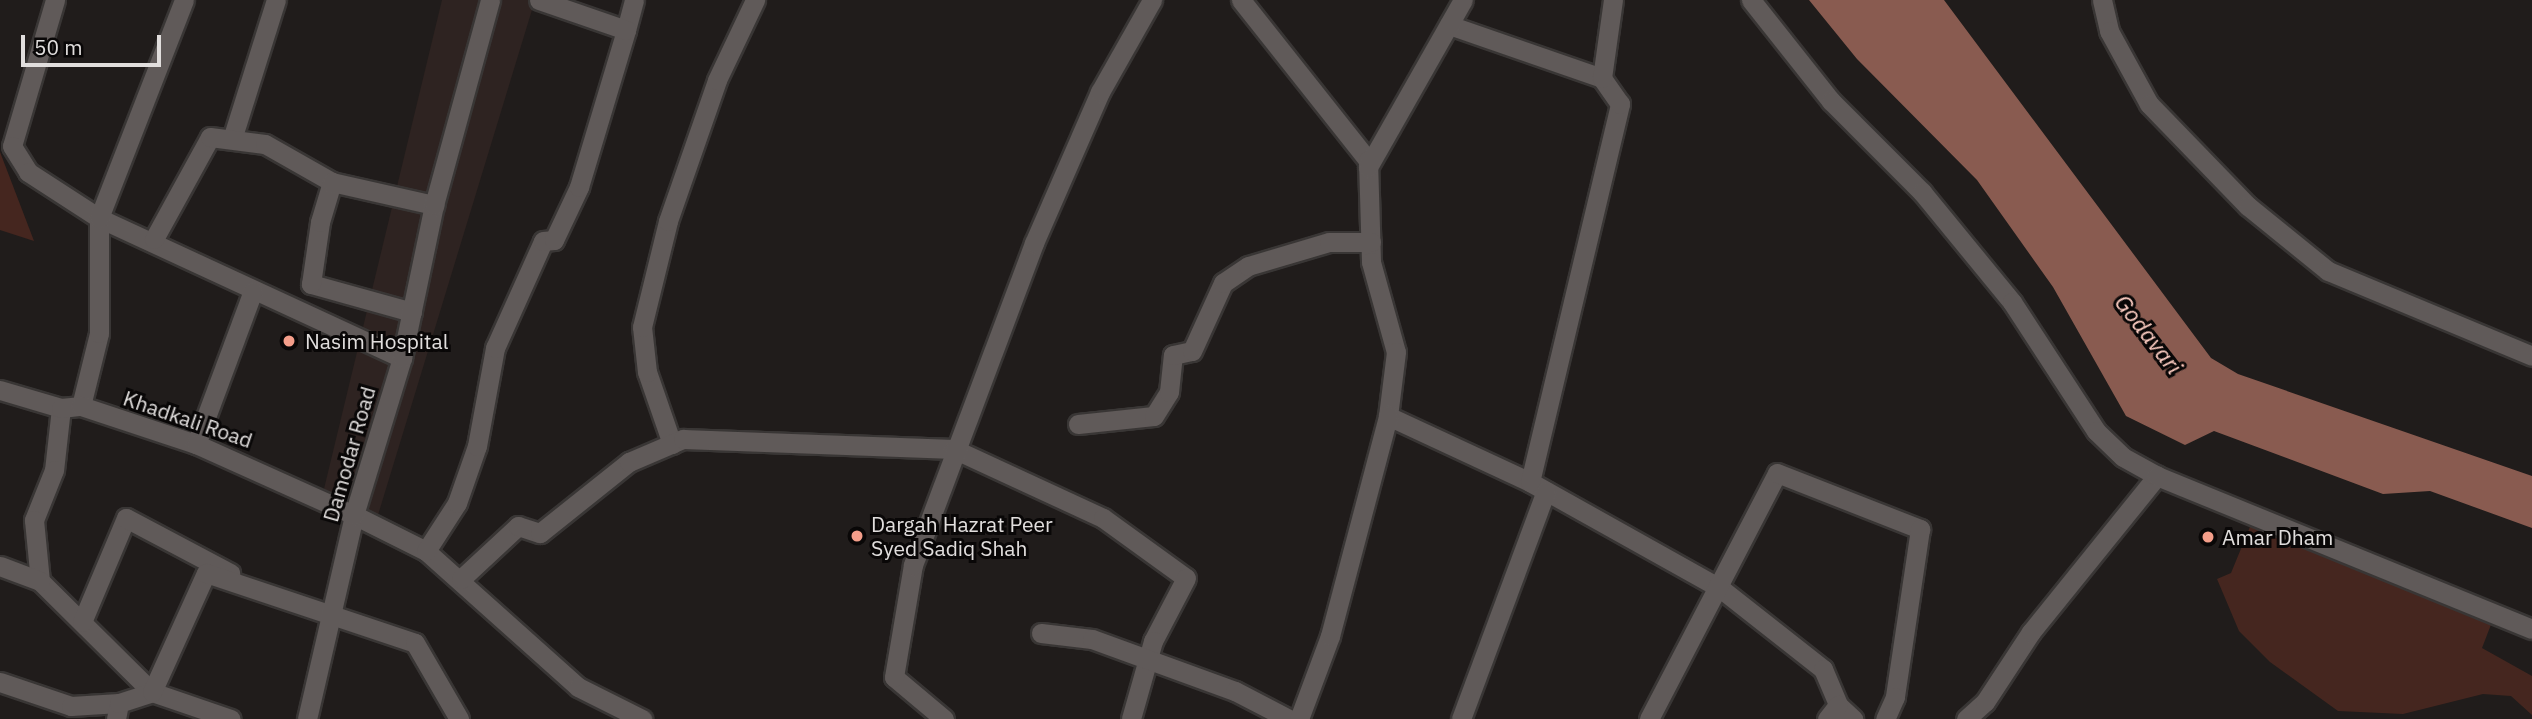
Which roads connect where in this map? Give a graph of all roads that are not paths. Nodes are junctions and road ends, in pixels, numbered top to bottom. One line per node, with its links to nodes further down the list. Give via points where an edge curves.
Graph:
1 (55, 0): 21 (street, via 12,146 28,172)
2 (184, 0): 21 (street)
3 (276, 0): 17 (street)
4 (490, 0): 20 (street, Damodar Road)
5 (540, 0): 15 (street)
6 (634, 0): 15 (street)
7 (755, 0): 36 (street, via 717,80 668,221 642,327 647,372)
8 (1152, 0): 37 (street, via 1100,93 1034,243)
9 (1241, 0): 18 (street)
10 (1463, 0): 14 (street)
11 (1614, 0): 16 (street)
12 (1751, 0): 38 (street, via 1831,102 1922,192 2012,302 2096,431)
13 (2102, 0): 28 (street, via 2109,31 2150,104 2248,206 2328,271)
14 (1449, 25): 16 (street); 18 (street)
15 (626, 30): 41 (street, via 579,187 554,240 542,241 495,348 473,458 457,503)
16 (1602, 78): 39 (street, via 1620,104)
17 (233, 136): 19 (street, via 265,144); 22 (street, via 210,137)
18 (1368, 167): 23 (street)
19 (332, 182): 20 (street); 24 (street)
20 (434, 205): 27 (street, Damodar Road)
21 (99, 218): 22 (street); 31 (street, via 99,333)
22 (154, 239): 25 (street)
23 (1371, 242): 33 (street, via 1386,333 1396,352); 34 (street, via 1329,242 1248,266 1223,283 1192,351 1173,355 1169,392 1154,416)
24 (311, 284): 26 (street); 27 (street)
25 (253, 291): 26 (street); 35 (street)
26 (296, 309): 29 (street)
27 (412, 312): 29 (street, Damodar Road)
28 (2532, 356)
29 (402, 358): 40 (street, Damodar Road)
30 (0, 390): 32 (street, Khadkali Road)
31 (81, 406): 32 (street, Khadkali Road); 35 (street, Khadkali Road)
32 (61, 408): 44 (street, via 54,470 34,520)
33 (1388, 416): 39 (street); 63 (street, via 1330,636)
34 (1078, 424)
35 (196, 444): 40 (street, Khadkali Road)
36 (672, 444): 37 (street, via 683,439); 43 (street, via 629,462 540,533 518,526)
37 (954, 449): 51 (street, via 1103,518 1186,578); 60 (street, via 912,565 894,677)
38 (2157, 476): 49 (street); 68 (street, via 2031,632 1985,702)
39 (1538, 486): 46 (street); 64 (street)
40 (354, 515): 41 (street, Khadkali Road); 47 (street, Damodar Road)
41 (426, 551): 43 (street, Khadkali Road)
42 (0, 566): 44 (street)
43 (461, 579): 59 (street, Khadkali Road, via 578,687)
44 (40, 581): 48 (street)
45 (243, 585): 47 (street); 48 (street, via 192,550 126,518); 53 (street, via 206,573)
46 (1720, 588): 55 (street, via 1823,669); 65 (street); 67 (street, via 1777,473 1920,529 1895,697)
47 (332, 613): 57 (street, Damodar Road); 58 (street, via 415,643)
48 (82, 622): 53 (street)
49 (2532, 629)
50 (1041, 633): 51 (street, via 1092,639)
51 (1148, 660): 61 (street); 62 (street, via 1235,691)
52 (0, 682): 54 (street, via 71,706)
53 (152, 692): 54 (street); 56 (street)
54 (118, 711)
55 (1832, 712): 66 (street)
56 (231, 719)
57 (307, 719)
58 (459, 719)
59 (642, 719)
60 (944, 719)
61 (1131, 719)
62 (1289, 719)
63 (1299, 719)
64 (1461, 719)
65 (1649, 719)
66 (1853, 719)
67 (1885, 719)
68 (1965, 719)

